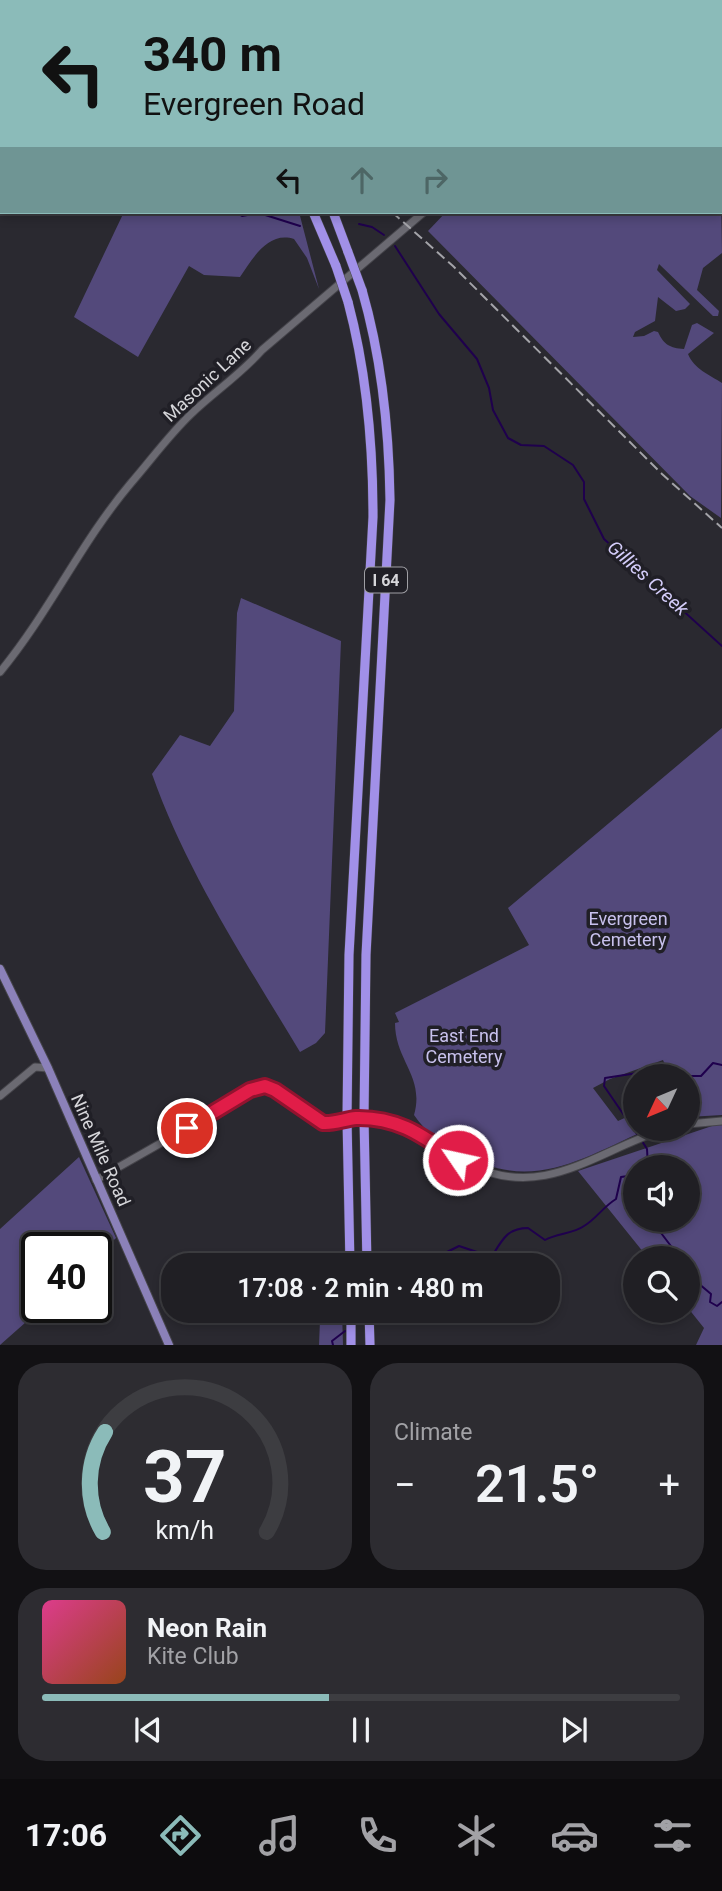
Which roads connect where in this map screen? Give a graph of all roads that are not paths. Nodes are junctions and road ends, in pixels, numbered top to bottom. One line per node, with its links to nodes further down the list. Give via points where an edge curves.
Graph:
1 (314, 214): 12 (highway, I 64, bridge, via 336,266 360,347 373,456 349,955)
2 (334, 214): 13 (highway, I 64, bridge, via 362,290 383,383 388,431 390,500 366,955)
3 (422, 214): 4 (street, Masonic Lane, via 262,349 173,432 104,519)
4 (0, 672)
5 (0, 969): 6 (main road, Nine Mile Road)
6 (48, 1068): 7 (street, via 35,1067); 11 (main road, Nine Mile Road)
7 (0, 1096)
8 (722, 1121): 9 (street)
9 (700, 1123)
10 (631, 1141): 11 (street, bridge, via 575,1168 546,1176 490,1173 458,1160 414,1130 386,1121 352,1119 326,1124 270,1087 261,1086)
11 (96, 1180): 16 (main road, Nine Mile Road)
12 (350, 1253)
13 (367, 1253)
14 (351, 1323): 17 (highway)
15 (369, 1323): 18 (highway)
16 (169, 1345)
17 (351, 1345)
18 (370, 1345)

